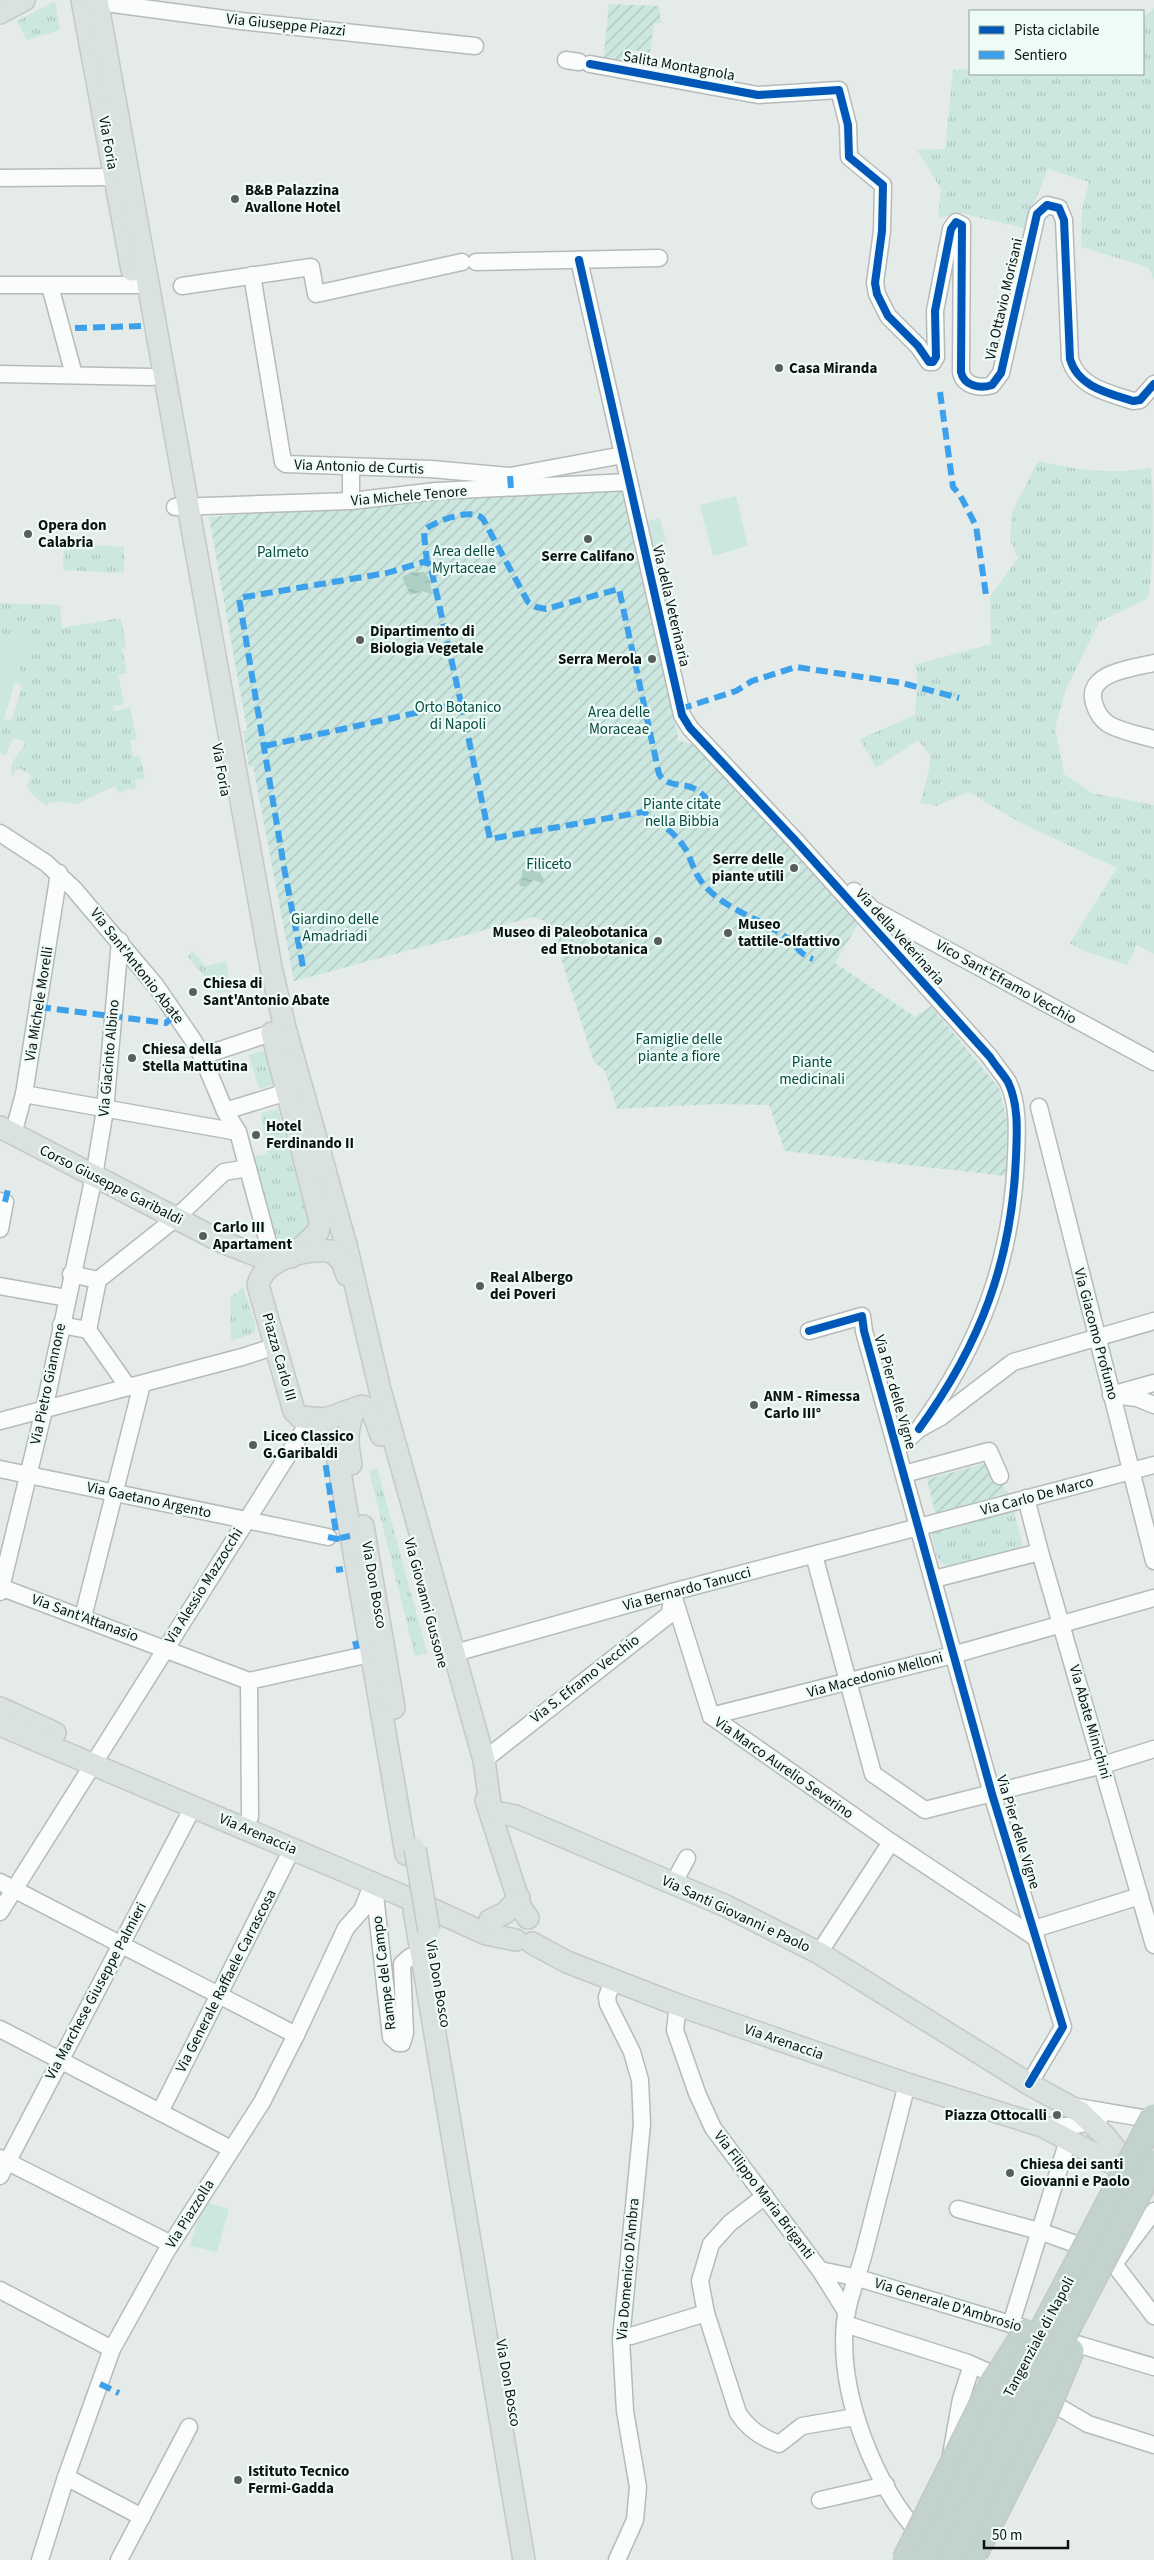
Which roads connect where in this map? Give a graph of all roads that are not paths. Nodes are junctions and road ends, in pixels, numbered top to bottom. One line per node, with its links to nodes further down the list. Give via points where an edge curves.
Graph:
1 (24, 0): 3 (main road)
2 (92, 1): 4 (street, Via Giuseppe Piazzi, via 241,22); 6 (main road, Via Foria); 13 (main road, Via Foria)
3 (0, 13)
4 (475, 46)
5 (578, 62): 15 (street, Salita Montagnola, via 764,95 839,90 848,125 849,157 883,185 882,231 875,283 877,294 888,316)
6 (114, 176): 7 (street); 13 (main road, Via Foria)
7 (0, 178)
8 (659, 258): 9 (street)
9 (579, 260): 10 (street, via 469,262 316,294 311,266); 20 (street, Via della Veterinaria)
10 (252, 275): 14 (street); 21 (street, Via Antonio de Curtis, via 283,462)
11 (0, 285): 12 (street)
12 (50, 286): 13 (street); 17 (street)
13 (142, 286): 18 (main road, Via Foria); 25 (main road, Via Foria)
14 (182, 286)
15 (924, 355): 19 (street, Via Ottavio Morisani, via 929,362 933,362 936,356 935,311 951,229 958,222 963,230 961,376 971,385 983,387 998,379 1037,214 1043,207 1051,205 1064,215 1072,367 1089,385 1133,401 1140,400)
16 (0, 374): 17 (street)
17 (74, 375): 18 (street)
18 (152, 378): 25 (main road, Via Foria)
19 (1154, 384)
20 (623, 455): 22 (street, Via Antonio de Curtis); 23 (street, Via della Veterinaria)
21 (351, 467): 22 (street, Via Antonio de Curtis, via 432,469); 24 (street)
22 (511, 482): 23 (street, Via Michele Tenore); 24 (street, Via Michele Tenore)
23 (629, 482): 29 (street, Via della Veterinaria, via 682,715 690,728)
24 (351, 501): 25 (street, Via Michele Tenore)
25 (183, 508): 32 (main road, Via Foria, via 220,769)
26 (1154, 663): 27 (street, via 1107,676 1096,685 1093,698 1098,712 1108,724)
27 (1154, 740)
28 (0, 833): 30 (street, Via Sant'Antonio Abate)
29 (794, 839): 34 (street, Vico Sant'Eframo Vecchio, via 816,854 872,908); 70 (street, Via della Veterinaria, via 990,1058 1008,1083 1018,1121 1015,1185 1004,1251 991,1301 953,1380)
30 (59, 873): 31 (street, Via Sant'Antonio Abate); 36 (street, Via Michele Morelli)
31 (120, 940): 33 (street, Via Sant'Antonio Abate, via 166,1000); 38 (street, Via Giacinto Albino)
32 (278, 1030): 33 (street); 35 (main road, Via Foria)
33 (202, 1056): 39 (street, Via Sant'Antonio Abate)
34 (1154, 1062)
35 (295, 1090): 39 (street); 48 (main road, via 320,1227); 53 (main road, via 346,1245)
36 (24, 1094): 38 (street); 40 (street, Via Michele Morelli)
37 (1039, 1107): 59 (street, Via Giacomo Profumo)
38 (105, 1110): 41 (street); 43 (street, Via Giacinto Albino)
39 (225, 1111): 41 (street, Via Sant'Antonio Abate)
40 (6, 1130): 43 (main road, Corso Giuseppe Garibaldi)
41 (238, 1132): 42 (street, Via Sant'Antonio Abate)
42 (248, 1168): 45 (street, via 224,1172); 48 (street, Via Sant'Antonio Abate)
43 (94, 1176): 45 (main road, Corso Giuseppe Garibaldi); 49 (street, Via Pietro Giannone)
44 (2, 1202): 46 (street)
45 (176, 1218): 47 (main road, Corso Giuseppe Garibaldi); 50 (street)
46 (0, 1229)
47 (222, 1242): 48 (main road, Corso Giuseppe Garibaldi); 51 (main road, Corso Giuseppe Garibaldi)
48 (279, 1255): 51 (main road, via 260,1276); 53 (main road, via 331,1251 341,1260)
49 (71, 1274): 50 (street); 54 (street, Via Pietro Giannone)
50 (98, 1280): 57 (street)
51 (258, 1285): 60 (main road, Piazza Carlo III)
52 (0, 1286): 54 (street)
53 (356, 1293): 63 (main road)
54 (66, 1298): 56 (street, Via Pietro Giannone)
55 (1154, 1321): 59 (street)
56 (61, 1325): 57 (street); 67 (street, Via Pietro Giannone)
57 (88, 1330): 62 (street)
58 (809, 1331): 71 (street, Via Pier delle Vigne, via 862,1316)
59 (1095, 1337): 64 (street, Via Giacomo Profumo); 70 (street, via 1013,1362)
60 (276, 1346): 62 (street); 68 (main road, Piazza Carlo III, via 294,1411 300,1417)
61 (1154, 1384): 64 (street)
62 (135, 1385): 67 (street); 78 (street)
63 (380, 1390): 66 (main road); 94 (main road, Via Giovanni Gussone)
64 (1111, 1395): 65 (street, via 1138,1398); 74 (street, Via Giacomo Profumo)
65 (1154, 1405)
66 (355, 1409): 68 (main road); 94 (main road, Via Giovanni Gussone, via 369,1408 375,1413); 111 (main road, Via Don Bosco, via 350,1420 348,1447 376,1594)
67 (44, 1410): 69 (street); 76 (street, Via Pietro Giannone)
68 (312, 1420): 80 (street, Via Alessio Mazzocchi); 93 (main road, Via Don Bosco, via 330,1435 336,1449)
69 (0, 1421)
70 (919, 1430): 71 (street)
71 (896, 1449): 75 (street, Via Pier delle Vigne)
72 (1154, 1466): 74 (street, Via Carlo De Marco)
73 (0, 1469): 76 (street, Via Gaetano Argento)
74 (1132, 1470): 79 (street, Via Carlo De Marco); 85 (street, Via Giacomo Profumo)
75 (904, 1474): 77 (street, via 989,1451); 81 (street, Via Pier delle Vigne)
76 (28, 1475): 78 (street, Via Gaetano Argento); 87 (street, Via Pietro Giannone)
77 (1000, 1476)
78 (114, 1493): 80 (street, Via Gaetano Argento); 90 (street)
79 (1026, 1498): 81 (street, Via Carlo De Marco); 83 (street, Via Abate Minichini)
80 (246, 1520): 82 (street, Via Gaetano Argento); 92 (street, Via Alessio Mazzocchi)
81 (920, 1528): 84 (street, Via Bernardo Tanucci); 86 (street, Via Pier delle Vigne)
82 (328, 1537)
83 (1040, 1552): 86 (street); 91 (street, Via Abate Minichini)
84 (814, 1555): 88 (street, Via Bernardo Tanucci); 97 (street)
85 (1154, 1561)
86 (934, 1579): 95 (street, Via Pier delle Vigne)
87 (0, 1589): 90 (street, Via Sant'Attanasio)
88 (672, 1592): 94 (street, Via Bernardo Tanucci); 99 (street, Via Marco Aurelio Severino); 103 (street, Via S. Eframo Vecchio, via 670,1614)
89 (1154, 1598): 91 (street, Via Macedonio Melloni)
90 (83, 1617): 92 (street, Via Sant'Attanasio)
91 (1061, 1624): 95 (street, Via Macedonio Melloni); 104 (street, Via Abate Minichini)
92 (165, 1648): 96 (street, Via Sant'Attanasio); 102 (street, Via Alessio Mazzocchi)
93 (370, 1654): 96 (street); 111 (main road, Via Don Bosco)
94 (448, 1654): 103 (main road, Via Giovanni Gussone); 107 (main road, Via Giovanni Gussone, via 472,1768)
95 (955, 1654): 97 (street, Via Macedonio Melloni); 105 (street, Via Pier delle Vigne)
96 (249, 1681): 108 (street)
97 (848, 1682): 99 (street, Via Macedonio Melloni); 105 (street, via 872,1774 925,1810)
98 (0, 1708): 102 (main road, Via Arenaccia)
99 (711, 1716): 109 (street, Via Marco Aurelio Severino)
100 (0, 1725): 102 (main road, Via Arenaccia)
101 (1154, 1749): 104 (street)
102 (96, 1758): 106 (main road, Via Arenaccia); 108 (main road, Via Arenaccia); 115 (street, Via Alessio Mazzocchi)
103 (484, 1760): 107 (main road, Via Giovanni Gussone)
104 (1103, 1765): 105 (street); 116 (street, Via Abate Minichini)
105 (992, 1794): 120 (street, Via Pier delle Vigne)
106 (193, 1807): 110 (main road, Via Arenaccia); 121 (street, Via Marchese Giuseppe Palmieri)
107 (491, 1810): 114 (main road, Via Santi Giovanni e Paolo, via 515,1816); 119 (main road, Via Giovanni Gussone)
108 (250, 1817): 118 (main road, Via Arenaccia)
109 (891, 1842): 120 (street, Via Marco Aurelio Severino); 124 (street)
110 (292, 1849): 113 (main road, Via Arenaccia); 126 (street, Via Generale Raffaele Carrascosa)
111 (410, 1852): 123 (main road, Via Don Bosco, via 414,1910); 123 (main road, Via Don Bosco, bridge, via 429,1931)
112 (686, 1858): 114 (street)
113 (373, 1883): 119 (main road, Via Arenaccia, via 486,1934); 123 (street, Rampe del Campo, via 391,2037 398,2044 405,2033 402,1964 410,1957); 129 (street, Via Piazzolla, via 362,1910 346,1928)
114 (673, 1884): 124 (main road, Via Santi Giovanni e Paolo)
115 (7, 1885): 117 (street, Via Alessio Mazzocchi); 121 (street)
116 (1140, 1896): 120 (street); 122 (street, Via Abate Minichini)
117 (0, 1912)
118 (490, 1920): 119 (main road, Via Arenaccia); 119 (main road, via 504,1913)
119 (520, 1923): 125 (main road, Via Arenaccia, via 567,1962)
120 (1035, 1933): 132 (street, Via Pier delle Vigne, via 1062,2027)
121 (121, 1944): 126 (street); 130 (street, Via Marchese Giuseppe Palmieri)
122 (1154, 1945)
123 (427, 1953): 173 (main road, Via Don Bosco); 174 (main road, Via Don Bosco)
124 (819, 1953): 132 (main road, Via Santi Giovanni e Paolo)
125 (613, 1980): 127 (main road, Via Arenaccia); 175 (street, Via Domenico D'Ambra, via 608,2004 632,2052 640,2080 642,2124 621,2339 625,2411 638,2487 635,2520)
126 (219, 1995): 129 (street); 134 (street, Via Generale Raffaele Carrascosa)
127 (678, 2005): 131 (main road, Via Arenaccia); 143 (street, Via Filippo Maria Briganti, via 675,2030 709,2120)
128 (0, 2029): 130 (street)
129 (296, 2036): 140 (street, Via Piazzolla, via 262,2102)
130 (60, 2060): 134 (street); 141 (street, Via Marchese Giuseppe Palmieri)
131 (907, 2084): 138 (main road, Via Arenaccia); 152 (street)
132 (1029, 2084): 133 (main road, Via Santi Giovanni e Paolo)
133 (1070, 2106): 135 (street); 137 (main road, Via Santi Giovanni e Paolo)
134 (160, 2112): 140 (street)
135 (1126, 2114): 136 (street); 137 (street)
136 (1154, 2118): 149 (highway, Tangenziale di Napoli, bridge)
137 (1093, 2122): 138 (street); 142 (main road, Via Santi Giovanni e Paolo)
138 (1042, 2126): 139 (main road, Via Arenaccia)
139 (1068, 2140): 142 (main road, Via Arenaccia); 147 (street)
140 (231, 2149): 148 (street, Via Piazzolla)
141 (2, 2165): 148 (street)
142 (1149, 2177): 146 (highway, Tangenziale di Napoli, bridge)
143 (765, 2196): 151 (street, Via Filippo Maria Briganti); 154 (street, via 730,2223 710,2244 700,2281)
144 (958, 2210): 147 (street)
145 (1154, 2211): 150 (street)
146 (1120, 2228): 170 (highway, bridge, via 1055,2392); 179 (highway, Tangenziale di Napoli, bridge)
147 (1039, 2231): 150 (street, via 1101,2253); 157 (street)
148 (172, 2244): 159 (street, Via Piazzolla)
149 (1082, 2255): 176 (highway, bridge, via 992,2385); 177 (highway, Tangenziale di Napoli, bridge, via 977,2455)
150 (1114, 2264): 155 (street)
151 (820, 2270): 152 (street, Via Filippo Maria Briganti); 156 (street, Via Filippo Maria Briganti)
152 (858, 2278): 156 (street); 157 (street, Via Generale D'Ambrosio)
153 (0, 2290): 159 (street)
154 (706, 2313): 158 (street); 162 (street, via 738,2413 763,2439 779,2444 802,2426)
155 (1154, 2316)
156 (846, 2318): 160 (street); 162 (street, via 844,2343)
157 (1012, 2324): 161 (street, Via Generale D'Ambrosio)
158 (631, 2336)
159 (112, 2349): 165 (street, Via Piazzolla)
160 (972, 2365): 164 (street, via 1055,2404 1088,2424); 169 (street, via 956,2422 948,2480)
161 (1154, 2367)
162 (855, 2417): 166 (street)
163 (189, 2427): 168 (street)
164 (1154, 2445)
165 (66, 2477): 168 (street); 171 (street, Via Piazzolla)
166 (886, 2485): 167 (street); 169 (street)
167 (820, 2500)
168 (142, 2517): 172 (street)
169 (922, 2536): 178 (street)
170 (975, 2553)
171 (40, 2560)
172 (119, 2560)
173 (524, 2560)
174 (539, 2560)
175 (617, 2560)
176 (905, 2560)
177 (928, 2560)
178 (946, 2560)
179 (950, 2560)

